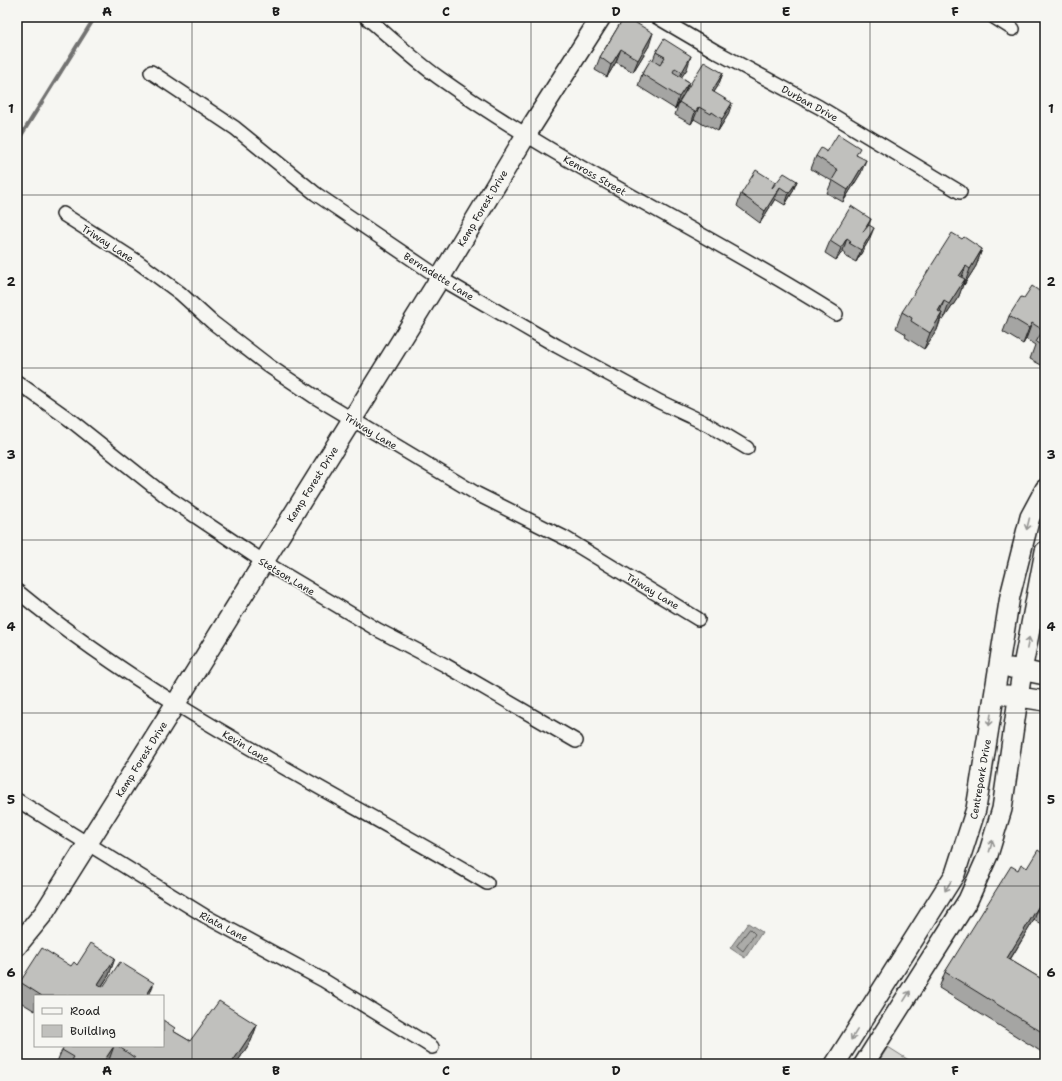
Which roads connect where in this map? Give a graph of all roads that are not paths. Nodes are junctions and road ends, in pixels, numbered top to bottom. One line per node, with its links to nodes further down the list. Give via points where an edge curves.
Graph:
1 (366, 17): 7 (street, Kenross Street, via 438,77)
2 (601, 17): 7 (street, Kemp Forest Drive)
3 (658, 17): 8 (street, Durban Drive, via 714,51 819,107)
4 (994, 17): 5 (street)
5 (1013, 29)
6 (151, 72): 10 (street, Bernadette Lane, via 235,128 316,194)
7 (526, 135): 10 (street, Kemp Forest Drive); 11 (street, Kenross Street, via 750,261)
8 (960, 192)
9 (63, 214): 13 (street, Triway Lane, via 180,293 212,322 269,366)
10 (440, 278): 13 (street, Kemp Forest Drive); 14 (street, Bernadette Lane, via 563,350 707,424)
11 (836, 314)
12 (17, 382): 17 (street, Stetson Lane, via 69,419 167,497)
13 (352, 419): 17 (street, Kemp Forest Drive); 19 (street, Triway Lane, via 477,494 565,538)
14 (747, 448)
15 (1045, 489): 20 (street, Centrepark Drive, one-way to 20, via 1030,517 1010,596)
16 (1045, 551): 21 (street, one-way to 16)
17 (264, 562): 26 (street, Kemp Forest Drive); 27 (street, Stetson Lane, via 378,630 446,665)
18 (17, 591): 26 (street, Kevin Lane, via 91,648)
19 (698, 619)
20 (999, 666): 21 (street); 23 (street, Centrepark Drive)
21 (1022, 671): 22 (street); 24 (street)
22 (1045, 676)
23 (994, 694): 24 (street); 30 (street, Centrepark Drive, one-way to 30, via 976,809)
24 (1019, 695): 25 (street); 31 (street, one-way to 24, via 1002,809)
25 (1045, 700)
26 (176, 703): 29 (street, Kemp Forest Drive); 32 (street, Kevin Lane, via 243,745)
27 (576, 741)
28 (17, 800): 29 (street, Riata Lane)
29 (88, 844): 33 (street, Kemp Forest Drive, via 44,913); 36 (street, Riata Lane, via 205,916 323,980)
30 (960, 861): 31 (street); 34 (street, Centrepark Drive, one-way to 34, via 955,874)
31 (981, 871): 35 (street, one-way to 31, via 968,900)
32 (487, 883)
33 (17, 946)
34 (873, 1005): 35 (street); 37 (street, Centrepark Drive, one-way to 37)
35 (894, 1017): 38 (street)
36 (432, 1047)
37 (835, 1064)
38 (864, 1064)

